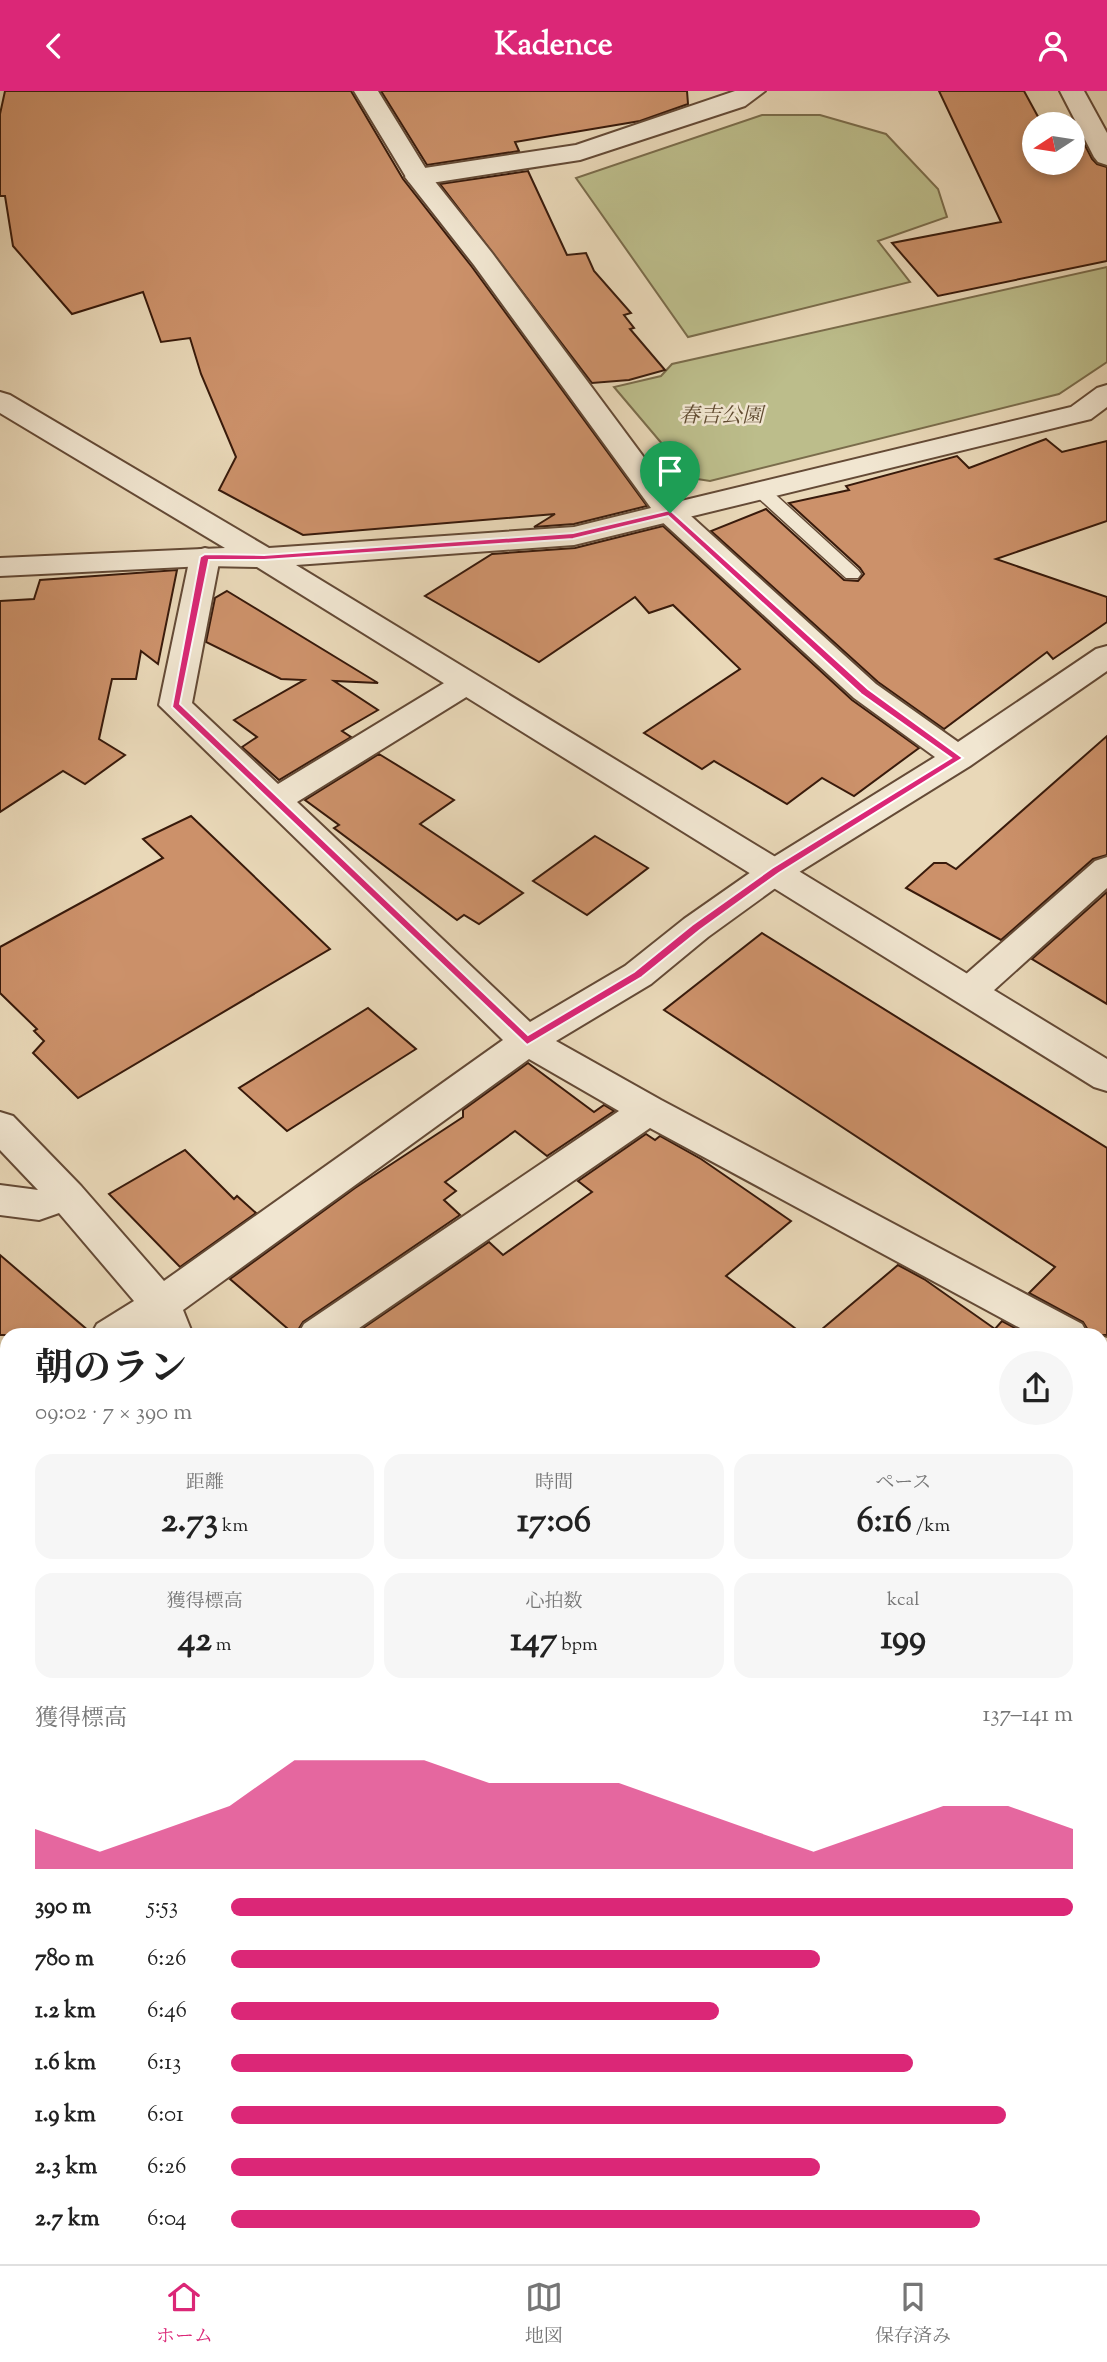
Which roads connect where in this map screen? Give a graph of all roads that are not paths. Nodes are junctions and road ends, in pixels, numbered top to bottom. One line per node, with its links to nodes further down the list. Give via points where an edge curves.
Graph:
1 (366, 91): 5 (street)
2 (753, 91): 5 (street, via 736,101 580,152)
3 (1072, 91): 4 (street)
4 (1107, 157)
5 (418, 177): 9 (street)
6 (1107, 394): 8 (street, via 1081,412)
7 (0, 401): 11 (street)
8 (761, 491): 9 (street); 13 (lane)
9 (670, 513): 11 (street, via 573,536); 16 (street, via 865,691)
10 (205, 557): 11 (street); 12 (street); 17 (street, via 175,705)
11 (264, 558): 15 (street)
12 (0, 567)
13 (852, 574)
14 (1107, 656): 16 (street)
15 (465, 684): 17 (street); 19 (street)
16 (958, 758): 19 (street)
17 (275, 801): 21 (street)
18 (1107, 869): 20 (street)
19 (776, 871): 20 (street); 21 (street, via 638,975)
20 (970, 991): 22 (street)
21 (527, 1041): 23 (street); 27 (street)
22 (1107, 1077)
23 (648, 1110): 29 (street); 30 (street)
24 (0, 1126): 25 (street)
25 (67, 1196): 26 (street, via 39,1205); 27 (street)
26 (0, 1200)
27 (167, 1320): 28 (street)
28 (137, 1328)
29 (328, 1328)
30 (1055, 1328)

